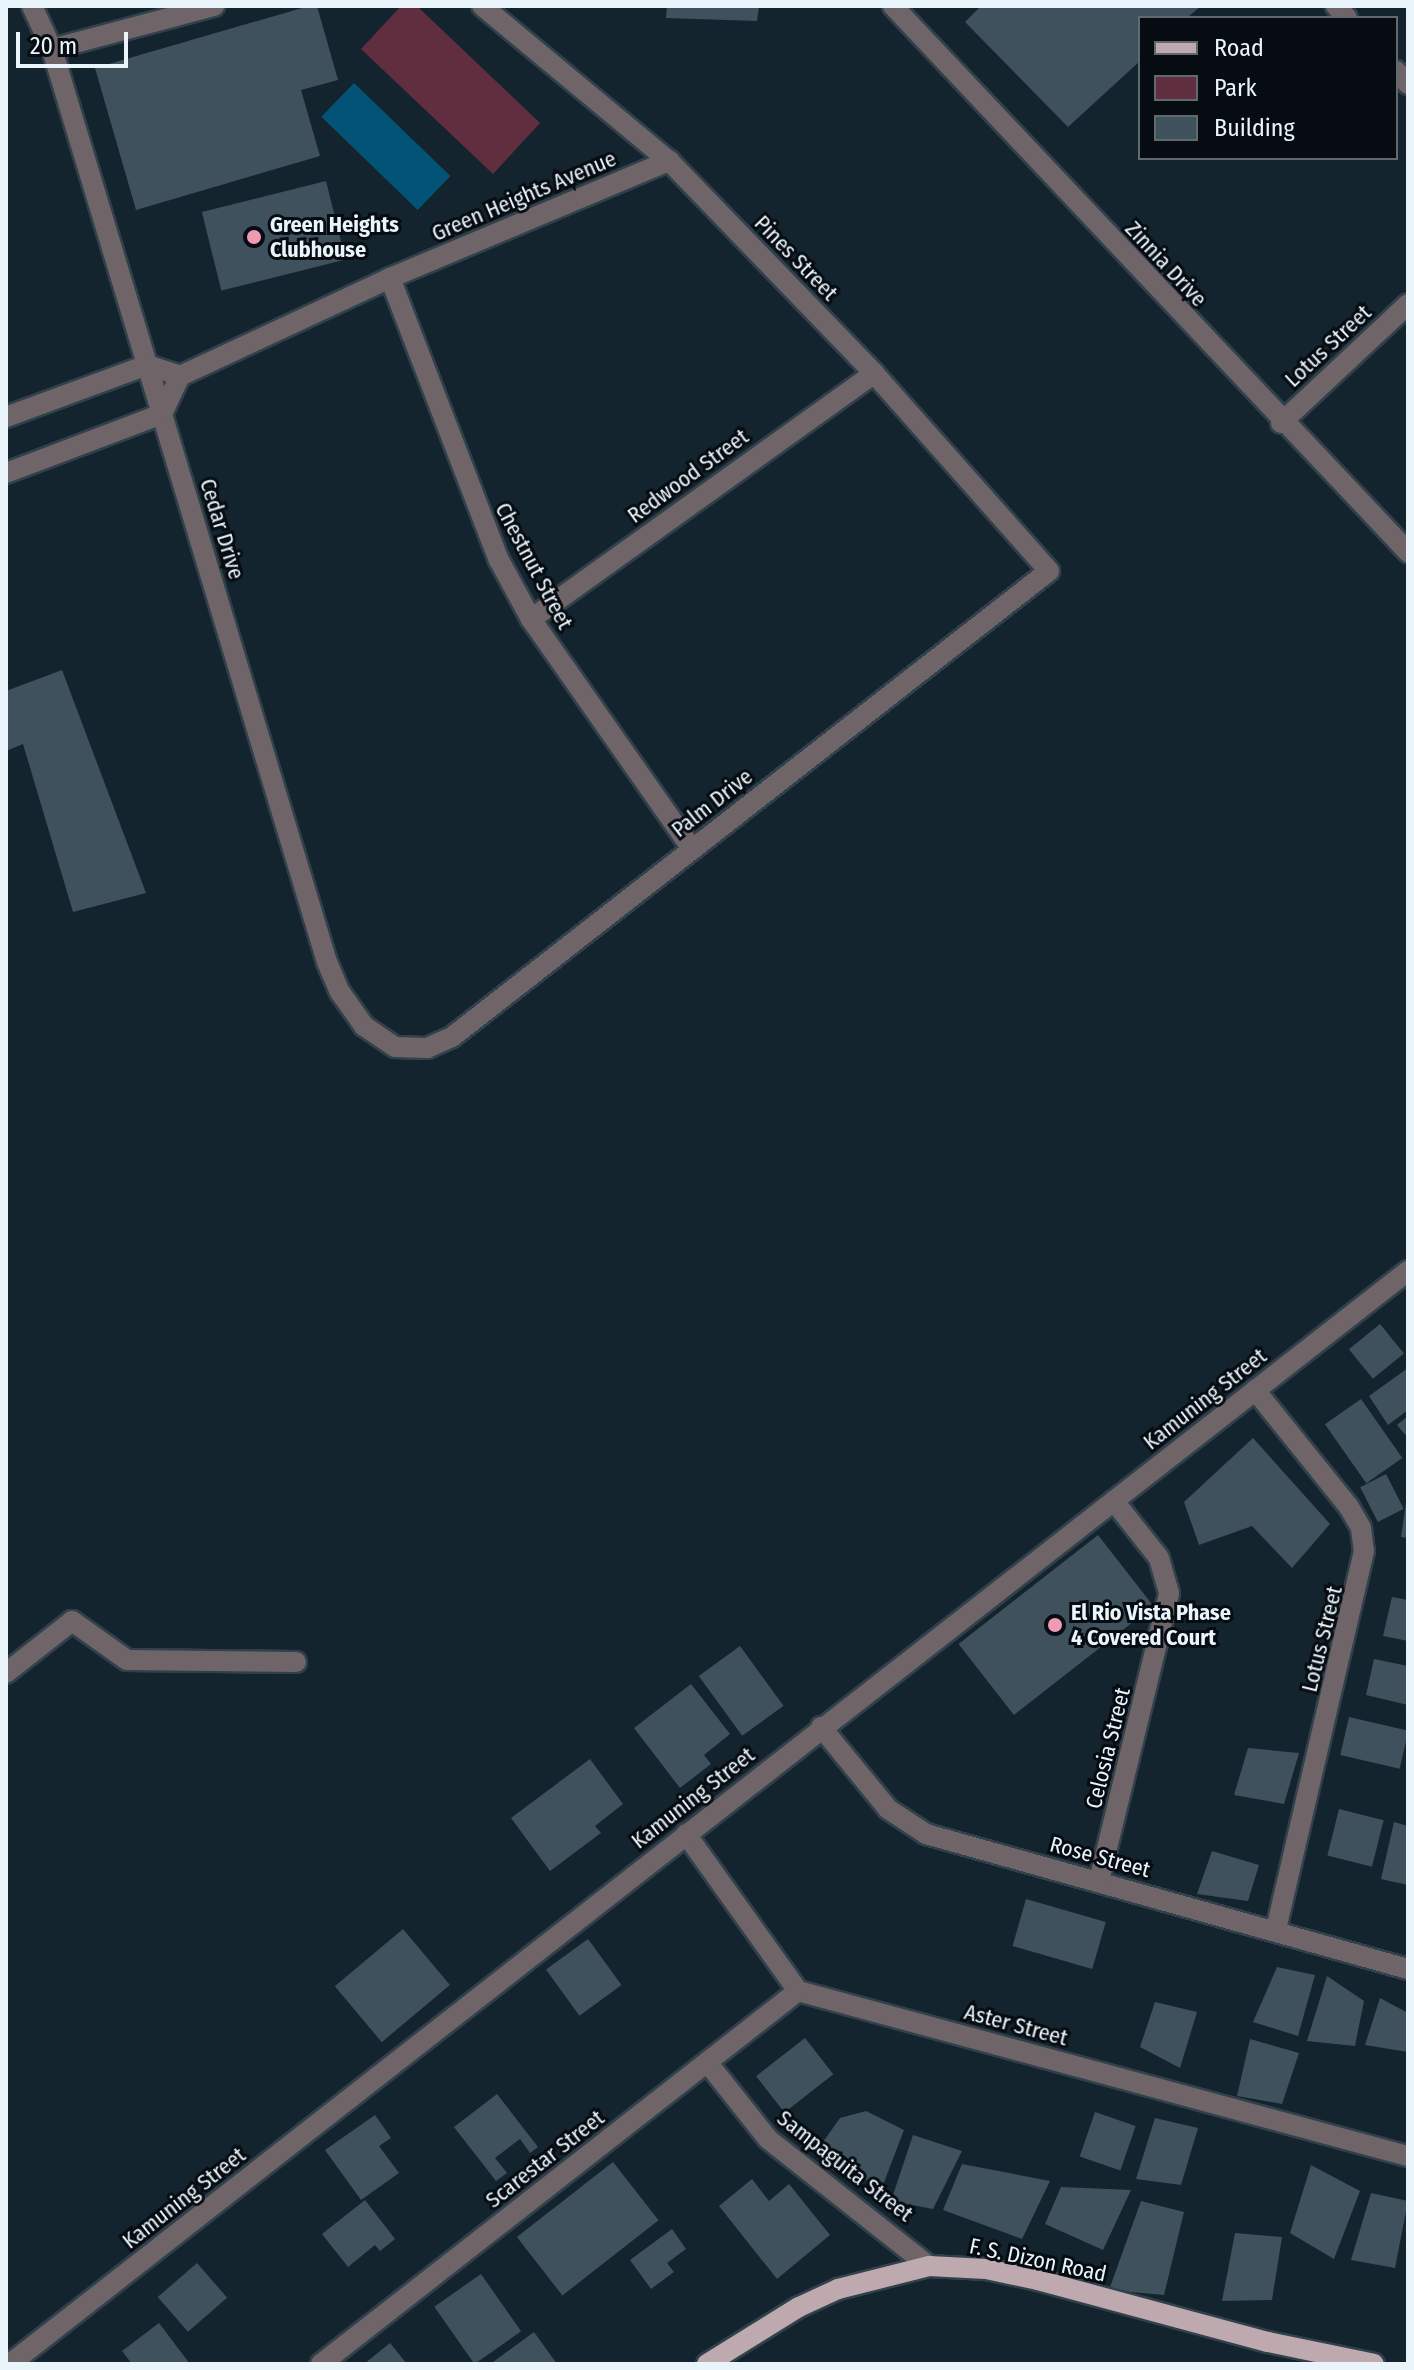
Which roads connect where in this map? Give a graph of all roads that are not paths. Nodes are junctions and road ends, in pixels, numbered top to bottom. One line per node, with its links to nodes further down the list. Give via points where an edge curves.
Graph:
1 (32, 6): 5 (street, Cedar Drive)
2 (214, 6): 5 (street)
3 (482, 6): 6 (street, Pines Street)
4 (893, 6): 14 (street, Zinnia Drive)
5 (52, 49): 9 (street, Cedar Drive)
6 (669, 161): 7 (street, Green Heights Avenue); 10 (street, Pines Street)
7 (390, 278): 11 (street, Green Heights Avenue); 18 (street, Chestnut Street, via 467,490)
8 (1408, 304): 14 (street, Lotus Street)
9 (147, 365): 11 (street); 12 (street, Cedar Drive); 13 (street)
10 (874, 373): 17 (street, Pines Street); 18 (street, Redwood Street)
11 (180, 376): 12 (street)
12 (162, 414): 15 (street); 20 (street, Cedar Drive, via 327,962 364,1026)
13 (6, 417)
14 (1281, 423): 16 (street, Zinnia Drive)
15 (6, 473)
16 (1408, 552)
17 (1049, 571): 19 (street, Palm Drive)
18 (531, 619): 19 (street, Chestnut Street)
19 (692, 849): 20 (street, Palm Drive, via 452,1037 427,1048)
20 (395, 1047)
21 (1404, 1281): 22 (street, Kamuning Street)
22 (1255, 1390): 23 (street, Kamuning Street); 29 (street, Lotus Street, via 1349,1507 1361,1528 1364,1551)
23 (1114, 1501): 26 (street, Kamuning Street); 28 (street, Celosia Street, via 1159,1558 1169,1593)
24 (296, 1662): 25 (street, via 127,1660 81,1622 72,1621)
25 (6, 1673)
26 (821, 1727): 27 (street, Kamuning Street); 28 (street, Rose Street, via 906,1825)
27 (686, 1834): 31 (street); 35 (street, Kamuning Street)
28 (1099, 1881): 29 (street, Rose Street)
29 (1276, 1929): 30 (street, Rose Street)
30 (1408, 1969)
31 (798, 1991): 32 (street, Scarestar Street); 33 (street, Aster Street)
32 (707, 2062): 34 (street, Sampaguita Street, via 768,2139); 36 (street, Scarestar Street)
33 (1407, 2152)
34 (929, 2266): 37 (main road, F. S. Dizon Road, via 838,2289); 38 (main road, F. S. Dizon Road, via 986,2269 1038,2280 1268,2342)
35 (10, 2364)
36 (321, 2364)
37 (707, 2364)
38 (1374, 2364)

